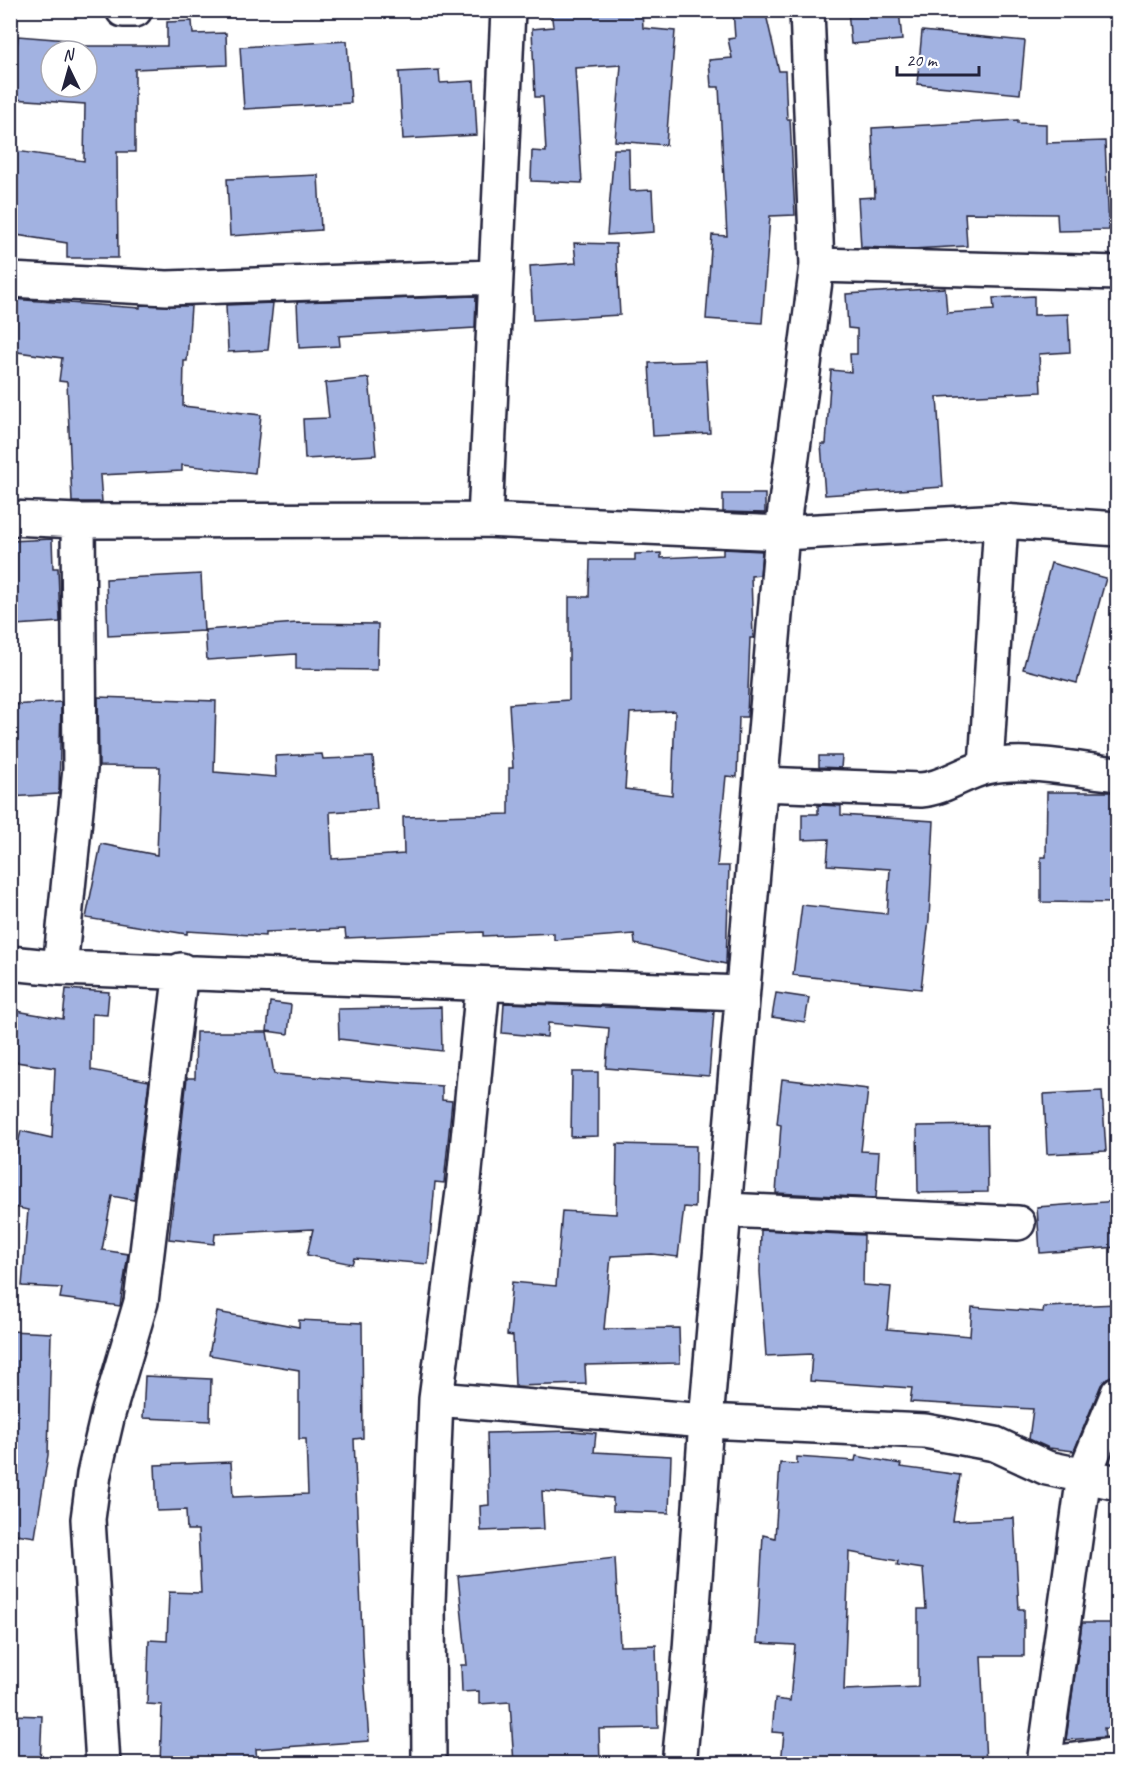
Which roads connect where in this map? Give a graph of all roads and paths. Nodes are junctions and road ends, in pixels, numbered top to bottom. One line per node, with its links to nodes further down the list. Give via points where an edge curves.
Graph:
1 (123, 10): 2 (street)
2 (135, 10)
3 (508, 10): 7 (street)
4 (807, 10): 5 (street)
5 (817, 265): 6 (street); 14 (street)
6 (1118, 273)
7 (494, 277): 8 (street, via 167,288); 10 (street)
8 (10, 280)
9 (10, 518): 11 (street)
10 (485, 520): 11 (street); 14 (street)
11 (78, 521): 19 (street, via 80,769)
12 (1001, 521): 13 (street); 14 (street); 15 (street)
13 (1118, 529)
14 (782, 533): 17 (street)
15 (986, 767): 16 (street, via 1020,764); 17 (street, via 942,786 921,790)
16 (1118, 774)
17 (761, 784): 22 (street)
18 (10, 963): 19 (street)
19 (60, 968): 20 (street)
20 (181, 970): 21 (street); 31 (street, via 141,1302 108,1414 88,1519)
21 (483, 984): 22 (street); 26 (street, via 463,1191)
22 (742, 993): 23 (street)
23 (725, 1210): 24 (street); 27 (street)
24 (1018, 1222)
25 (1118, 1393): 28 (street)
26 (436, 1399): 27 (street); 32 (street, via 428,1603)
27 (706, 1421): 28 (street, via 925,1431 994,1444 1047,1468); 33 (street)
28 (1084, 1475): 29 (street); 34 (street)
29 (1118, 1483)
30 (1118, 1754): 34 (street)
31 (104, 1764)
32 (429, 1764)
33 (679, 1764)
34 (1044, 1764)

